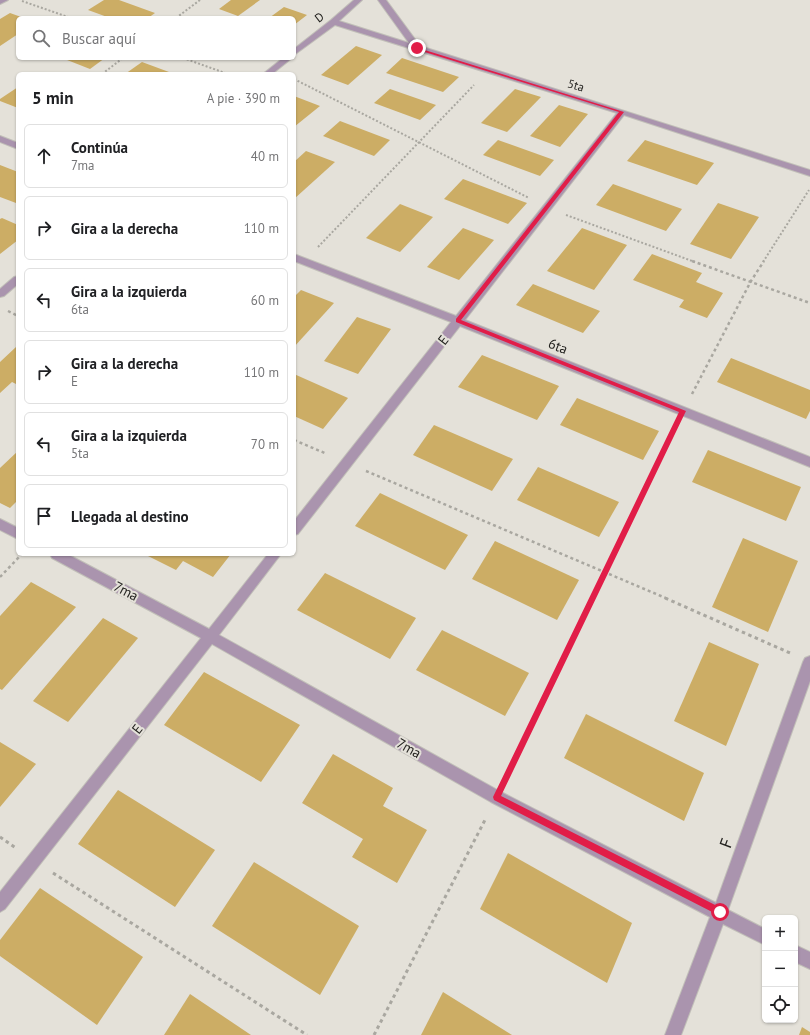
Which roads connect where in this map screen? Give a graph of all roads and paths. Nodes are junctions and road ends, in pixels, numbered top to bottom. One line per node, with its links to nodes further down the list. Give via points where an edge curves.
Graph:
1 (4, 0): 6 (street)
2 (20, 0): 7 (path)
3 (200, 0): 8 (path)
4 (358, 0): 9 (street, D)
5 (382, 0): 10 (street)
6 (0, 2)
7 (65, 16)
8 (179, 16)
9 (334, 22): 10 (street, 5ta); 11 (street, D)
10 (417, 48): 15 (street, 5ta)
11 (296, 51)
12 (121, 60): 16 (path)
13 (189, 60): 17 (path)
14 (285, 60): 18 (street)
15 (488, 70): 19 (street, 5ta); 24 (path)
16 (105, 72)
17 (222, 72)
18 (270, 72)
19 (622, 112): 22 (street, 5ta); 27 (street, E)
20 (0, 139): 21 (street)
21 (16, 145)
22 (810, 173)
23 (810, 188): 28 (path, via 752,281)
24 (299, 259): 27 (street, 6ta)
25 (16, 282): 26 (street)
26 (0, 294)
27 (458, 321): 28 (street, 6ta); 31 (street, E)
28 (683, 411): 30 (street, 6ta); 38 (path)
29 (296, 441): 31 (path)
30 (810, 462)
31 (347, 463): 33 (street, E); 38 (path)
32 (0, 524): 34 (street)
33 (296, 527)
34 (16, 533)
35 (20, 556): 39 (path)
36 (60, 556): 40 (street, 7ma)
37 (273, 556): 40 (street, E)
38 (606, 572): 41 (path); 43 (path)
39 (0, 577)
40 (210, 636): 43 (street, 7ma); 45 (street, E)
41 (795, 655)
42 (810, 662): 47 (street, F)
43 (496, 797): 47 (street, 7ma); 52 (path)
44 (0, 837): 45 (path)
45 (34, 860): 46 (street, E); 51 (path)
46 (0, 904)
47 (720, 912): 48 (street, 7ma); 53 (street, F)
48 (762, 935)
49 (798, 955): 50 (street)
50 (810, 961)
51 (307, 1035)
52 (374, 1035)
53 (673, 1035)

